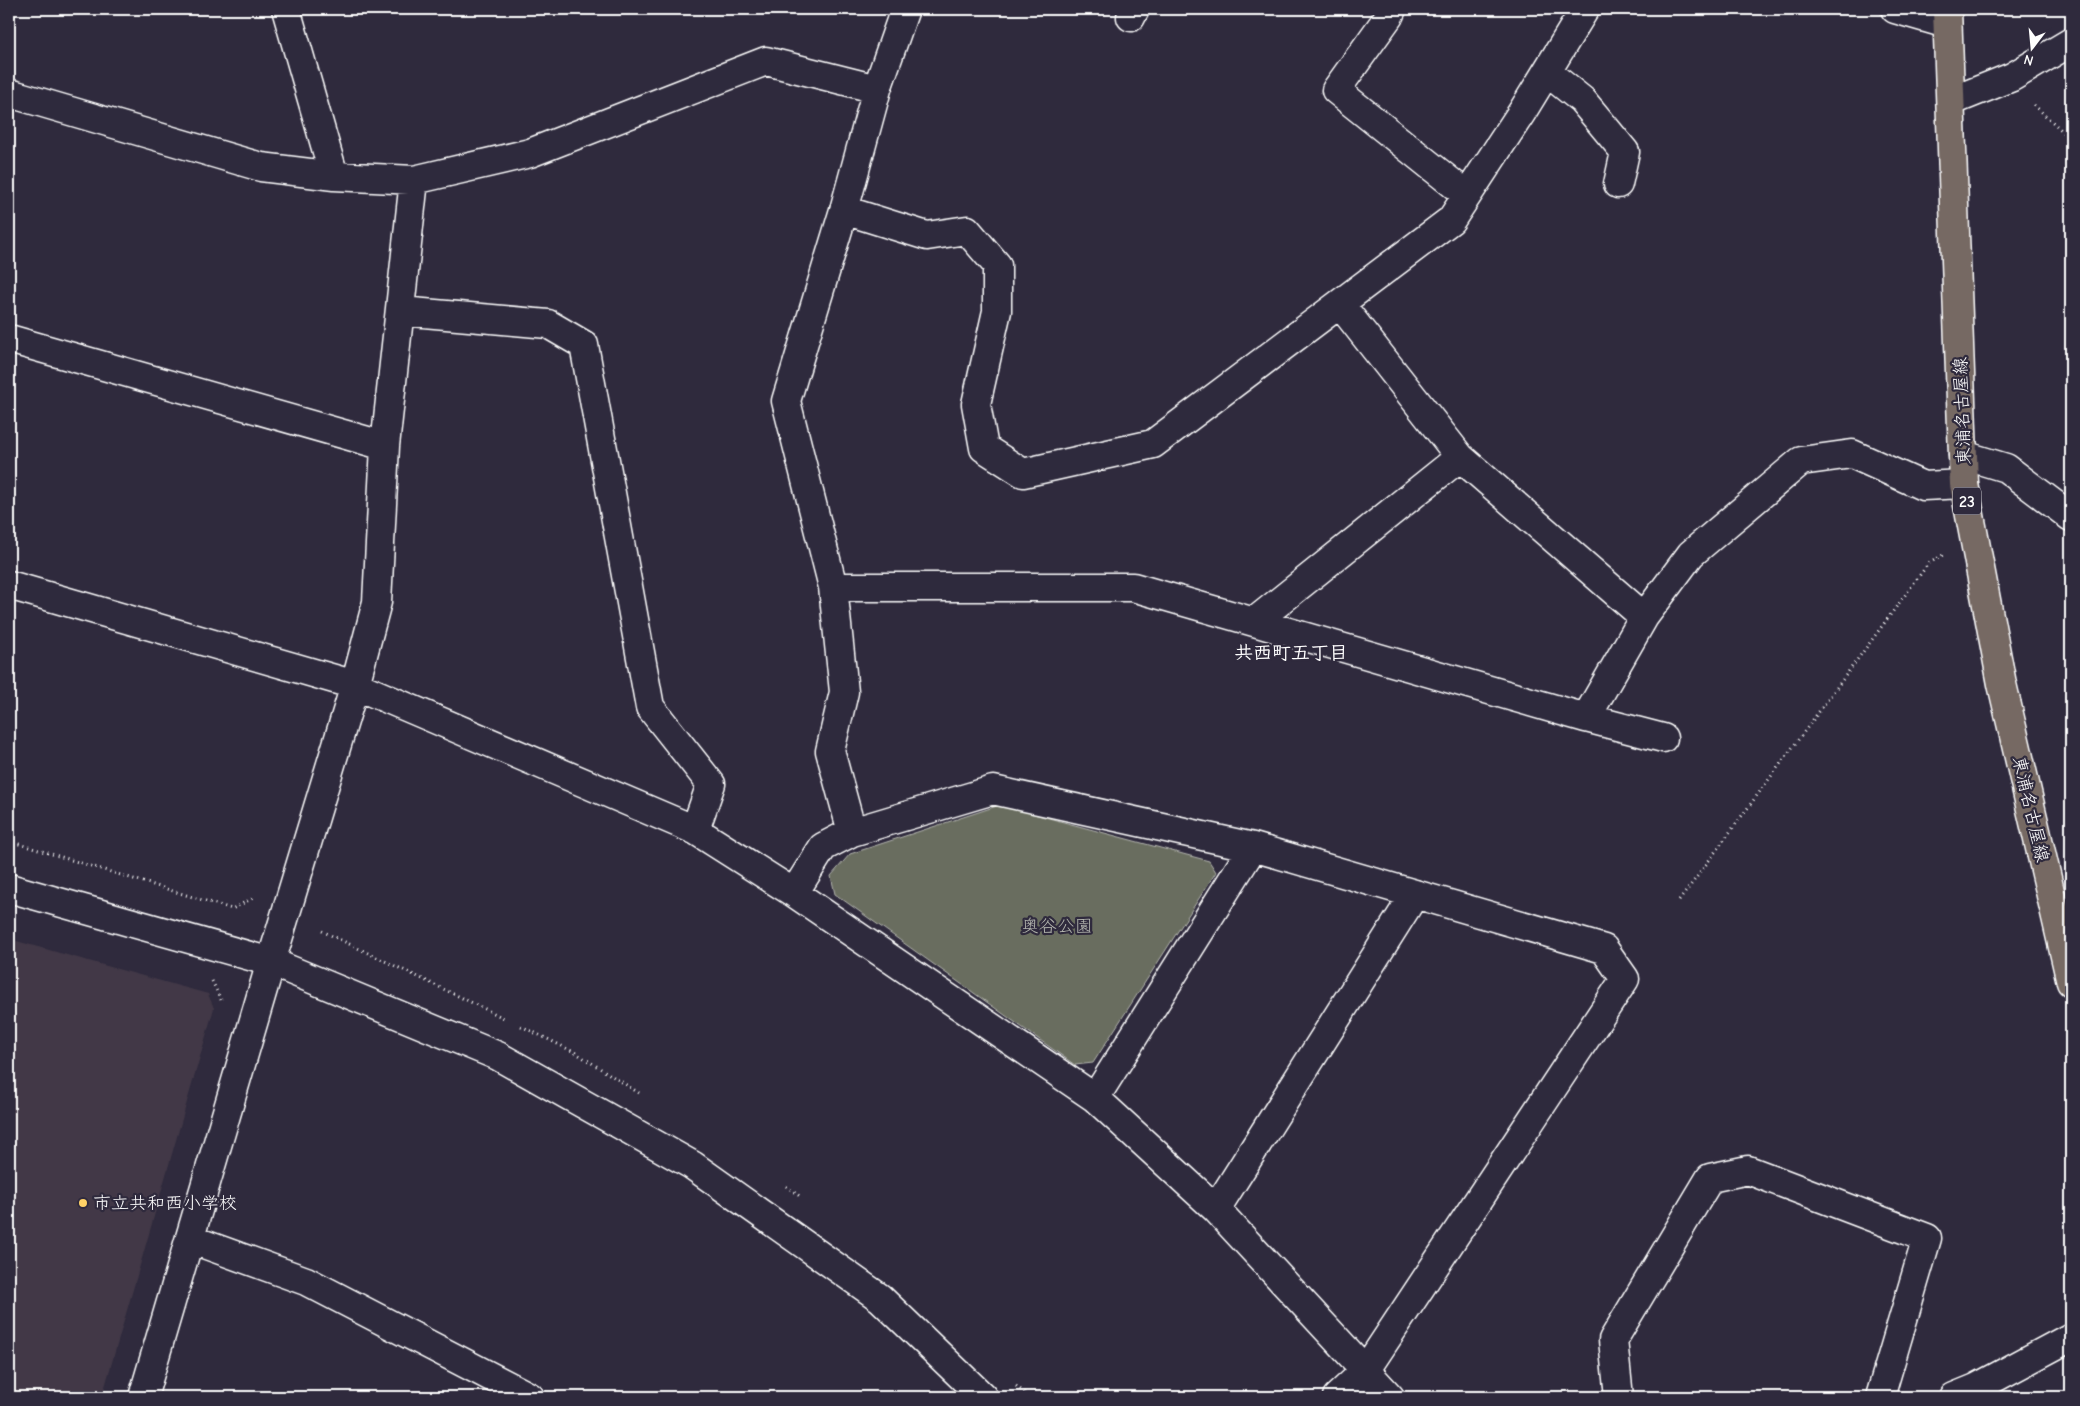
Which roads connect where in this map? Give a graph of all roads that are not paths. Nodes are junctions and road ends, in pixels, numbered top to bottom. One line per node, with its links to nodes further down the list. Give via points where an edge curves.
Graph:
1 (286, 9): 12 (street)
2 (905, 9): 9 (street)
3 (1392, 9): 15 (street, via 1336,90)
4 (1585, 9): 8 (street)
5 (1895, 9): 6 (street)
6 (1947, 16): 11 (main road, 東浦名古屋線 / 23)
7 (2071, 42): 11 (street, via 2012,78)
8 (1547, 72): 14 (street, via 1582,100 1625,152); 15 (street)
9 (877, 89): 13 (street, via 766,61 530,153); 16 (street)
10 (9, 94): 12 (street, via 261,167)
11 (1952, 102): 21 (main road, 東浦名古屋線 / 23)
12 (334, 176): 13 (street)
13 (414, 180): 18 (street)
14 (1618, 184)
15 (1468, 195): 17 (street, via 1451,220)
16 (844, 210): 17 (street, via 927,236 967,230 997,265 997,312 976,404 984,448 1023,473 1153,444); 26 (street, via 786,401)
17 (1340, 304): 22 (street)
18 (401, 311): 20 (street); 32 (street, via 548,324 584,345 650,707 711,784)
19 (9, 339): 20 (street)
20 (385, 446): 29 (street, via 377,602)
21 (1963, 455): 23 (main road, 東浦名古屋線 / 23); 24 (street, via 2006,468)
22 (1460, 457): 27 (street); 28 (street)
23 (1964, 484): 27 (street, via 1923,486 1852,454 1801,461 1690,554); 39 (main road, 東浦名古屋線 / 23, via 2002,684)
24 (2071, 517)
25 (9, 585): 29 (street)
26 (833, 587): 28 (street, via 1133,587); 33 (street, via 844,692 830,751)
27 (1644, 617): 30 (street)
28 (1254, 622): 30 (street)
29 (355, 685): 32 (street); 38 (street)
30 (1586, 718): 31 (street)
31 (1663, 738)
32 (695, 830): 36 (street)
33 (852, 832): 34 (street, via 993,790); 36 (street, via 823,847)
34 (1253, 847): 37 (street); 40 (street)
35 (9, 888): 38 (street)
36 (794, 893): 40 (street)
37 (1415, 894): 41 (street); 44 (street, via 1604,949 1626,979)
38 (271, 962): 42 (street); 47 (street, via 498,1056 692,1166 880,1298)
39 (2071, 982)
40 (1095, 1098): 41 (street)
41 (1216, 1209): 44 (street)
42 (190, 1239): 45 (street); 46 (street, via 306,1281)
43 (2071, 1337): 52 (street)
44 (1365, 1370): 48 (street); 49 (street)
45 (143, 1397)
46 (530, 1397)
47 (983, 1397)
48 (1337, 1397)
49 (1390, 1397)
50 (1619, 1397): 51 (street, via 1613,1340 1710,1178 1748,1170 1926,1238)
51 (1880, 1397)
52 (1954, 1397)

